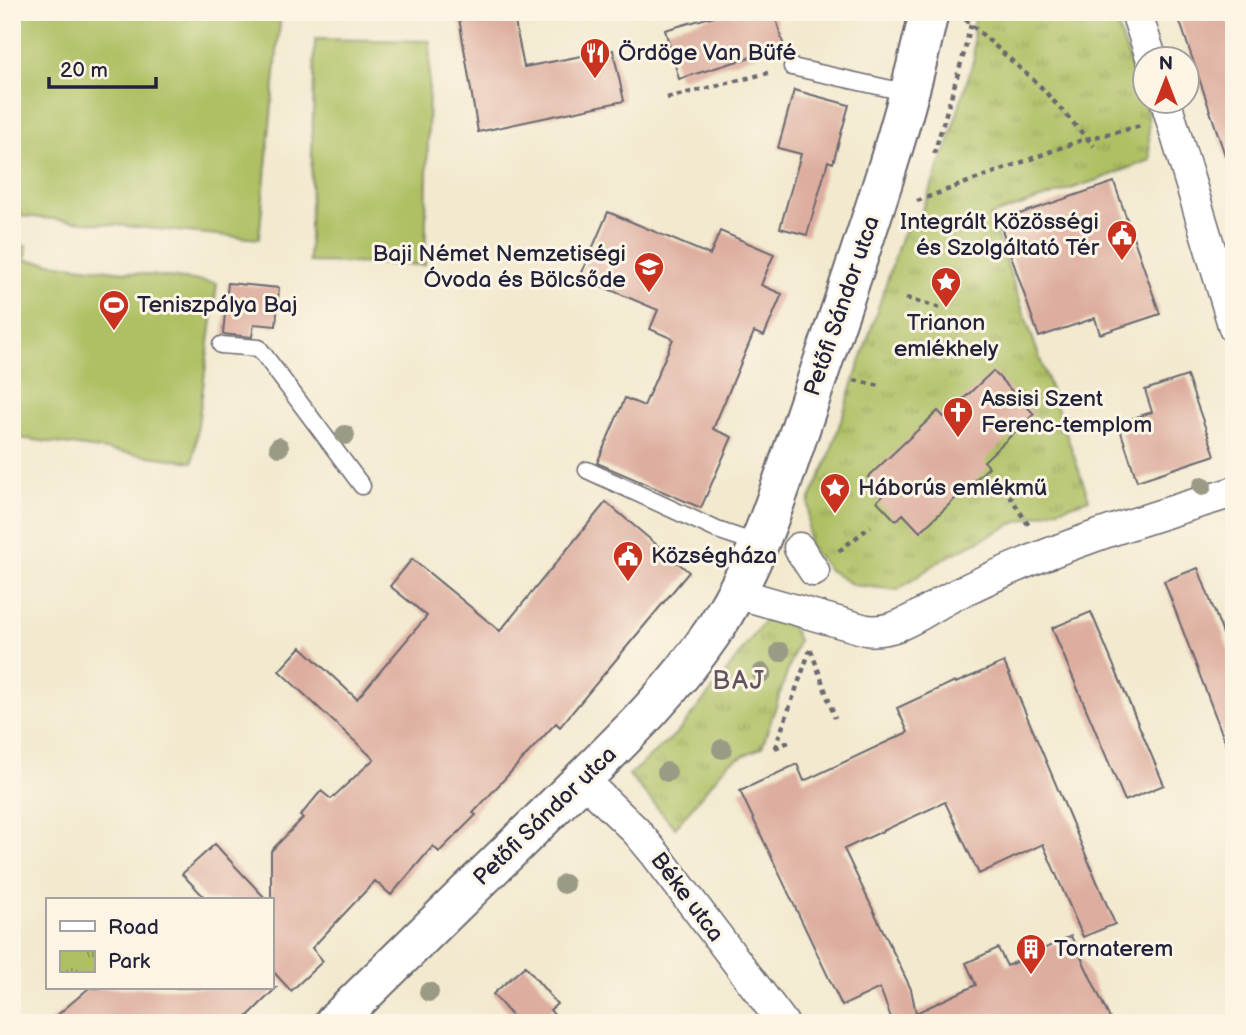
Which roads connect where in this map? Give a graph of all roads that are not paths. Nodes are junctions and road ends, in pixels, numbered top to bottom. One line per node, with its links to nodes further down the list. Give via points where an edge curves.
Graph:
1 (929, 12): 5 (street, Petőfi Sándor utca)
2 (1136, 12): 3 (street)
3 (1147, 46)
4 (792, 66): 5 (lane)
5 (909, 93): 12 (street, Petőfi Sándor utca, via 876,205)
6 (1170, 116): 7 (street)
7 (1234, 328)
8 (221, 345): 10 (lane, via 259,348)
9 (587, 470): 12 (lane, via 717,530)
10 (362, 486)
11 (1234, 492): 13 (street, via 1128,523 1036,558 887,630 851,626)
12 (759, 544): 13 (street, Petőfi Sándor utca)
13 (736, 593): 14 (street, Petőfi Sándor utca, via 667,692)
14 (582, 779): 15 (street, Petőfi Sándor utca); 16 (street, Béke utca, via 656,855)
15 (334, 1023)
16 (783, 1023)

